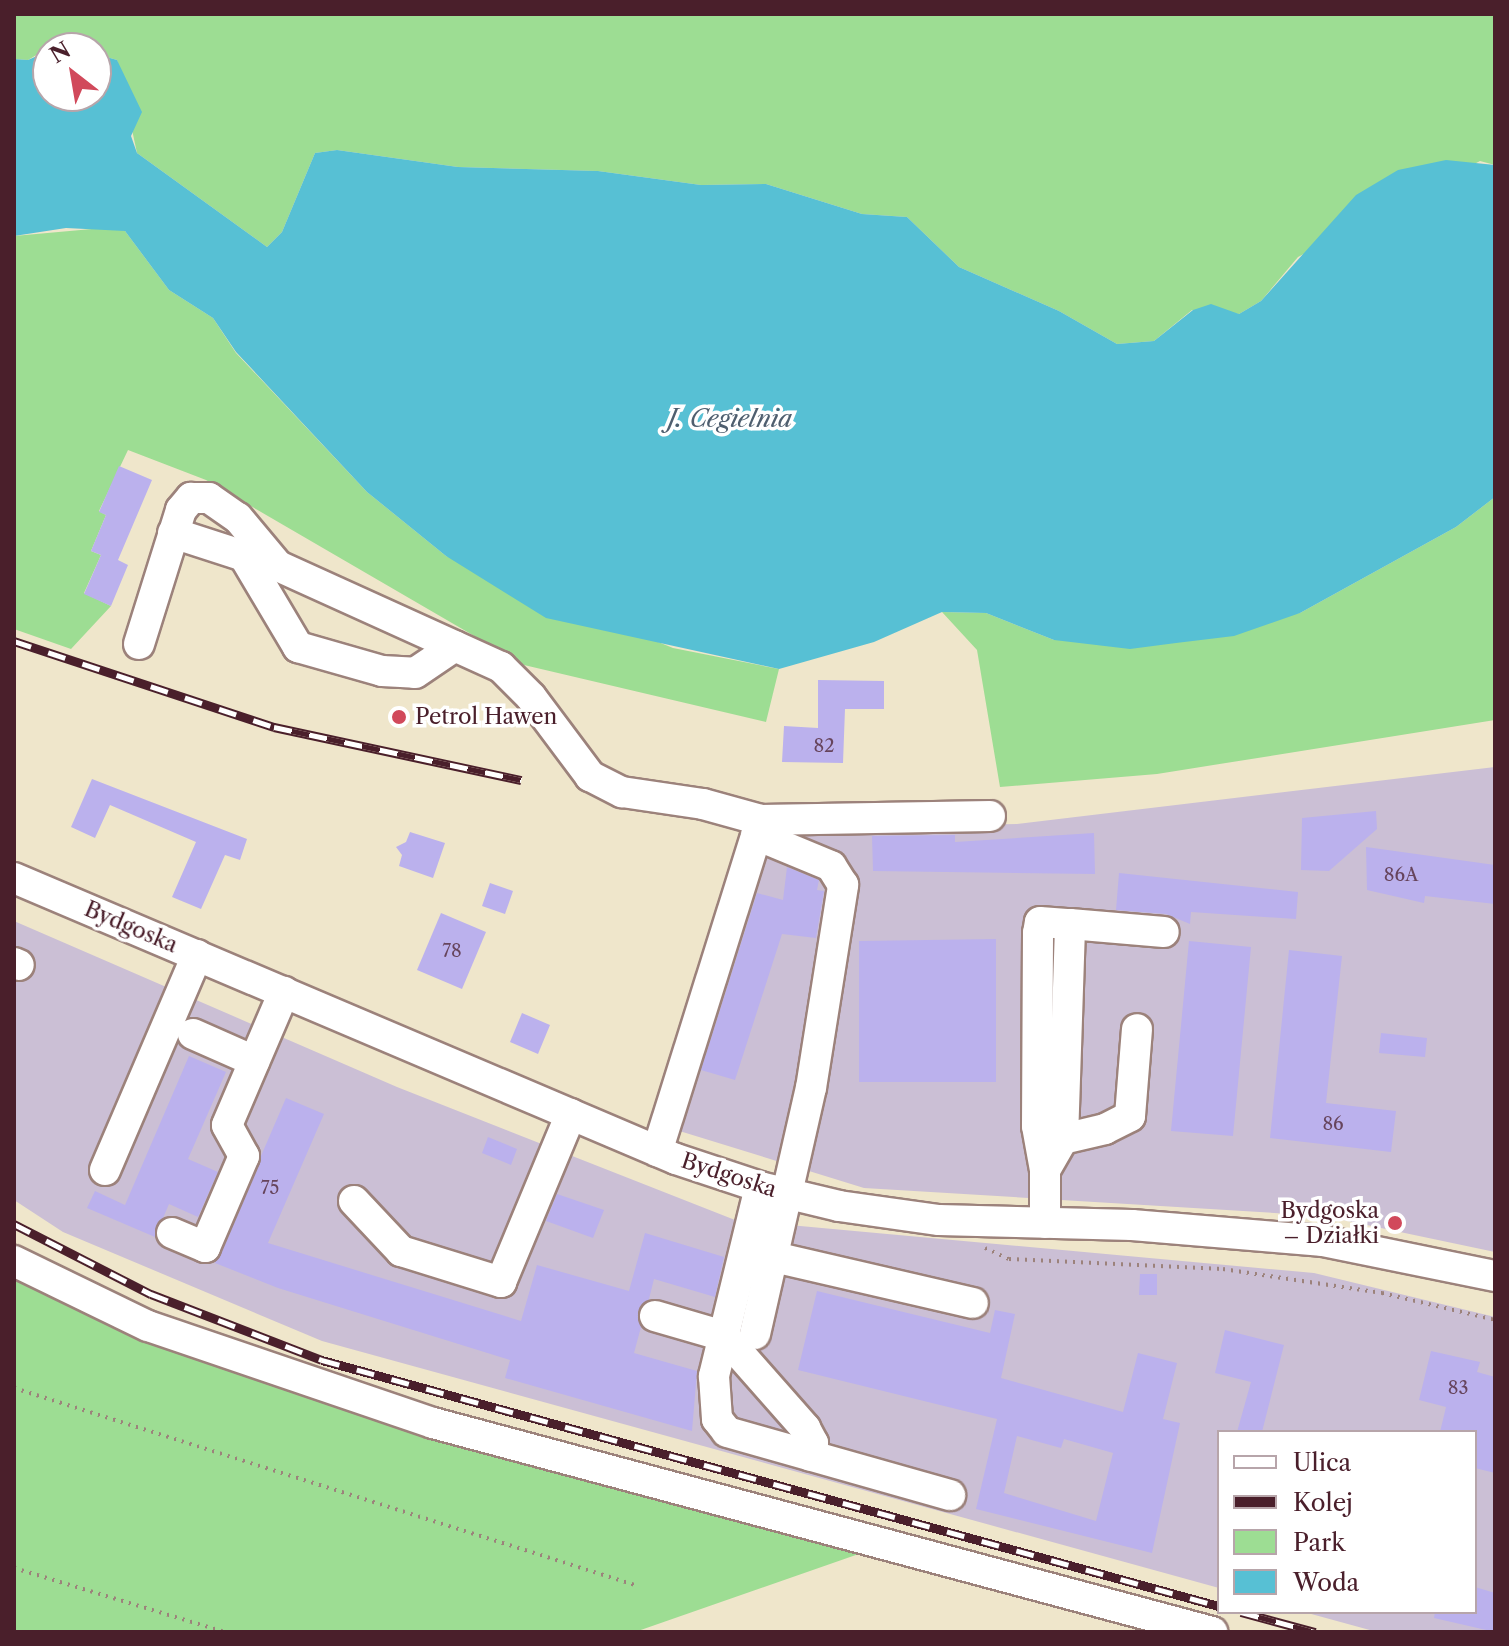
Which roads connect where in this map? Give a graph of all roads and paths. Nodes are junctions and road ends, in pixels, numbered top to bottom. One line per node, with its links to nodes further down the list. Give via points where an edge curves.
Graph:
1 (173, 533): 2 (street); 3 (street, via 191,498 209,498 238,518); 4 (street)
2 (244, 556): 3 (street); 5 (street, via 298,647 382,671 415,673)
3 (278, 566): 5 (street)
4 (139, 644)
5 (455, 646): 7 (street, via 501,667 531,697 590,776 622,792 703,804)
6 (990, 816): 7 (street)
7 (759, 828): 18 (street); 21 (street, via 831,866 843,885 837,943)
8 (14, 878): 11 (street, Bydgoska)
9 (1070, 924): 10 (street); 17 (street); 20 (street, via 1040,922 1038,933 1037,1126)
10 (1164, 932)
11 (197, 955): 12 (street, Bydgoska); 19 (street)
12 (284, 992): 15 (street); 16 (street, Bydgoska)
13 (1137, 1029): 17 (street, via 1130,1116 1105,1129)
14 (193, 1034): 15 (street)
15 (254, 1061): 24 (street, via 227,1125 244,1156 205,1247)
16 (571, 1114): 18 (street, Bydgoska); 22 (street, via 501,1282 401,1251)
17 (1063, 1139): 20 (street)
18 (657, 1151): 21 (street, Bydgoska)
19 (105, 1170)
20 (1045, 1170): 23 (street)
21 (774, 1191): 23 (street, Bydgoska, via 939,1220); 25 (street); 31 (street)
22 (354, 1201)
23 (1045, 1223): 27 (street, Bydgoska, via 1323,1241)
24 (172, 1233)
25 (774, 1257): 28 (street); 30 (street)
26 (14, 1261): 38 (street, via 148,1326 433,1423)
27 (1495, 1276)
28 (973, 1303)
29 (655, 1316): 31 (street)
30 (755, 1334)
31 (724, 1336): 33 (street, via 805,1428 813,1443); 33 (street, via 714,1376 717,1419 727,1432)
32 (14, 1388): 36 (path)
33 (810, 1456): 34 (street)
34 (950, 1495)
35 (14, 1568): 37 (path)
36 (635, 1585)
37 (224, 1632)
38 (1212, 1632)

